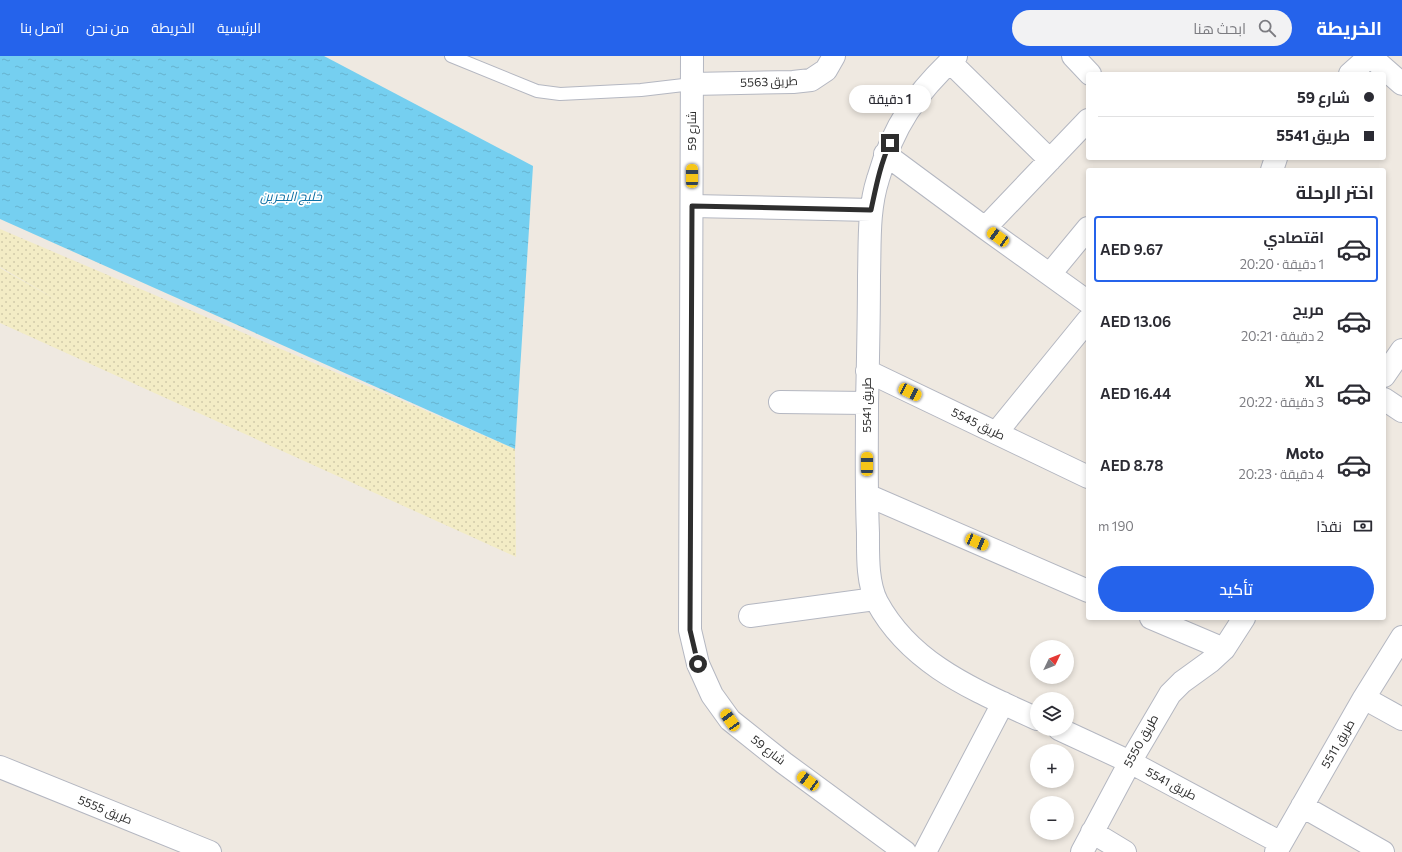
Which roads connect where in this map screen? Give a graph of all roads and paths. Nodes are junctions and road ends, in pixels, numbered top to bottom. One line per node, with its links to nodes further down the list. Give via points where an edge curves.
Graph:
1 (451, 56): 10 (lane, via 537,91 560,94 642,90)
2 (692, 56): 10 (street, شارع 59)
3 (834, 56): 10 (street, طريق 5563, via 826,70 811,80)
4 (1073, 56): 7 (street)
5 (953, 59): 13 (street, طريق 5541, via 919,94 900,122); 14 (street)
6 (1358, 62): 8 (street)
7 (1088, 72)
8 (1378, 72)
9 (1386, 76): 11 (street)
10 (692, 84): 15 (street, شارع 59)
11 (1402, 84)
12 (1086, 122): 14 (street)
13 (885, 154): 16 (street, طريق 5541); 17 (street)
14 (1050, 160): 17 (street)
15 (692, 206): 16 (street); 50 (street, شارع 59, via 690,630 698,664 712,695 730,720)
16 (871, 210): 23 (street, طريق 5541)
17 (985, 228): 19 (street)
18 (1086, 230): 19 (street)
19 (1050, 274): 20 (street)
20 (1086, 301)
21 (1086, 322): 29 (street)
22 (1402, 350): 24 (street)
23 (868, 371): 27 (street, طريق 5541); 29 (street, طريق 5545)
24 (1386, 373)
25 (1386, 400): 28 (street)
26 (780, 402): 27 (street)
27 (867, 403): 31 (street, طريق 5541)
28 (1402, 411)
29 (996, 433): 30 (street, طريق 5545)
30 (1086, 476)
31 (867, 494): 32 (street); 33 (street, طريق 5541, via 869,575)
32 (1086, 590)
33 (875, 599): 34 (street); 40 (street, طريق 5541, via 889,623 916,652 968,686)
34 (750, 616)
35 (1156, 620): 38 (street)
36 (1243, 620): 38 (street, طريق 5550)
37 (1402, 637): 39 (street, طريق 5511)
38 (1224, 650): 44 (street, طريق 5550, via 1170,694)
39 (1364, 698): 42 (street); 46 (street, طريق 5511)
40 (1003, 703): 41 (street, طريق 5541); 51 (street)
41 (1030, 716)
42 (1402, 719)
43 (1074, 736): 44 (street, طريق 5541)
44 (1130, 762): 47 (street, طريق 5550); 48 (street, طريق 5541)
45 (0, 767): 49 (street, طريق 5555)
46 (1302, 806): 48 (street, طريق 5511); 54 (street)
47 (1092, 832): 52 (street, طريق 5550); 53 (street)
48 (1278, 848)
49 (210, 852)
50 (906, 852)
51 (925, 852)
52 (1082, 852)
53 (1125, 852)
54 (1383, 852)

